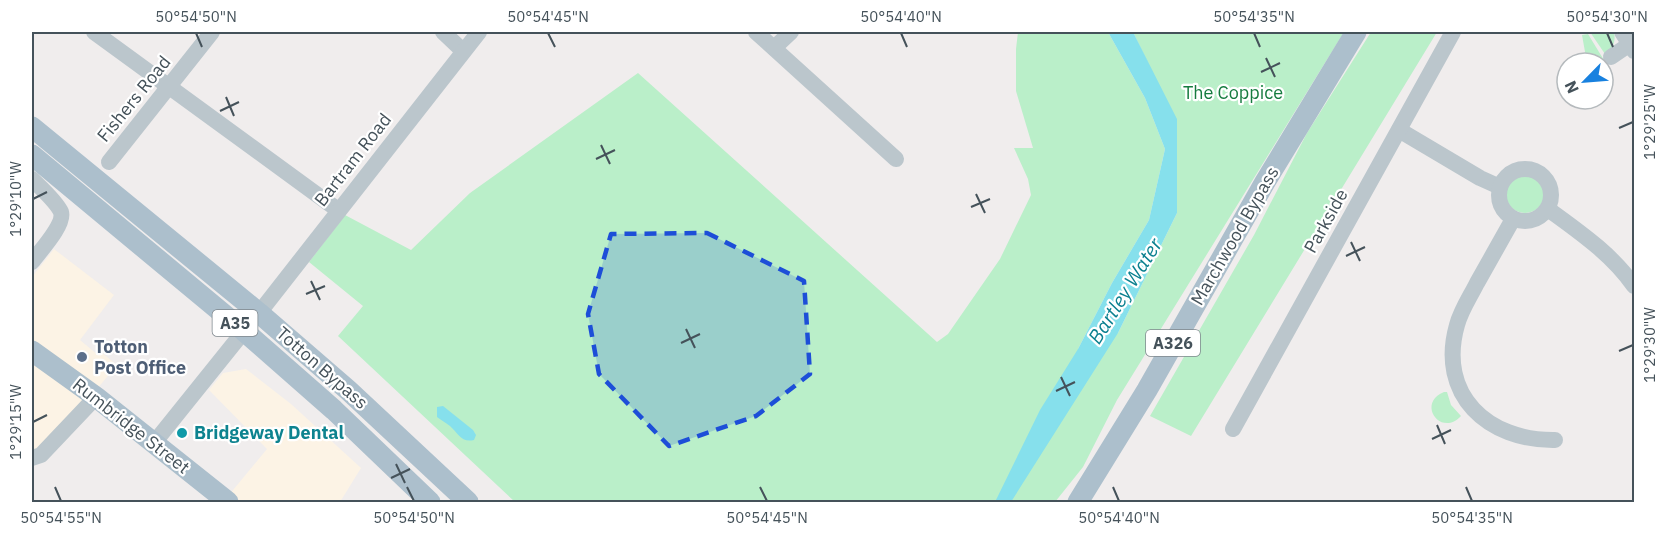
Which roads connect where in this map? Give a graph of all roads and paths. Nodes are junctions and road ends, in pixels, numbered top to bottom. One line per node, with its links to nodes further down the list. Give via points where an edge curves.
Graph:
1 (94, 32): 13 (street)
2 (212, 32): 13 (street, Fishers Road)
3 (442, 32): 11 (street)
4 (479, 32): 11 (street, Bartram Road)
5 (756, 32): 10 (street)
6 (791, 32): 10 (street)
7 (1356, 32): 37 (main road, Marchwood Bypass / A326)
8 (1453, 32): 15 (street, Parkside)
9 (1629, 42): 12 (street)
10 (774, 48): 17 (street)
11 (463, 51): 22 (street, Bartram Road)
12 (1615, 54)
13 (169, 86): 18 (street, Fishers Road); 22 (street)
14 (32, 127): 26 (main road, Totton Bypass / A35)
15 (1399, 130): 20 (street); 30 (street, Parkside)
16 (32, 155): 27 (main road, Totton Bypass / A35)
17 (896, 159)
18 (109, 162)
19 (32, 179): 24 (street, via 61,212 61,219)
20 (1500, 188): 21 (street, via 1510,173 1536,171 1548,183); 23 (street, via 1501,205)
21 (1548, 209): 23 (street, via 1536,219); 25 (street, via 1593,244)
22 (338, 210): 26 (street, Bartram Road)
23 (1513, 219): 31 (street, via 1458,320 1453,346 1457,382 1473,410 1498,429 1529,439)
24 (32, 262)
25 (1635, 286)
26 (259, 313): 36 (main road, Totton Bypass / A35)
27 (244, 331): 32 (street); 35 (main road, Totton Bypass / A35)
28 (32, 351): 29 (main road, Rumbridge Street)
29 (96, 397): 32 (main road, Rumbridge Street); 33 (street, via 41,455)
30 (1233, 429)
31 (1555, 440)
32 (154, 443): 34 (main road, Rumbridge Street)
33 (32, 458)
34 (228, 502)
35 (430, 502)
36 (468, 502)
37 (1078, 502)

